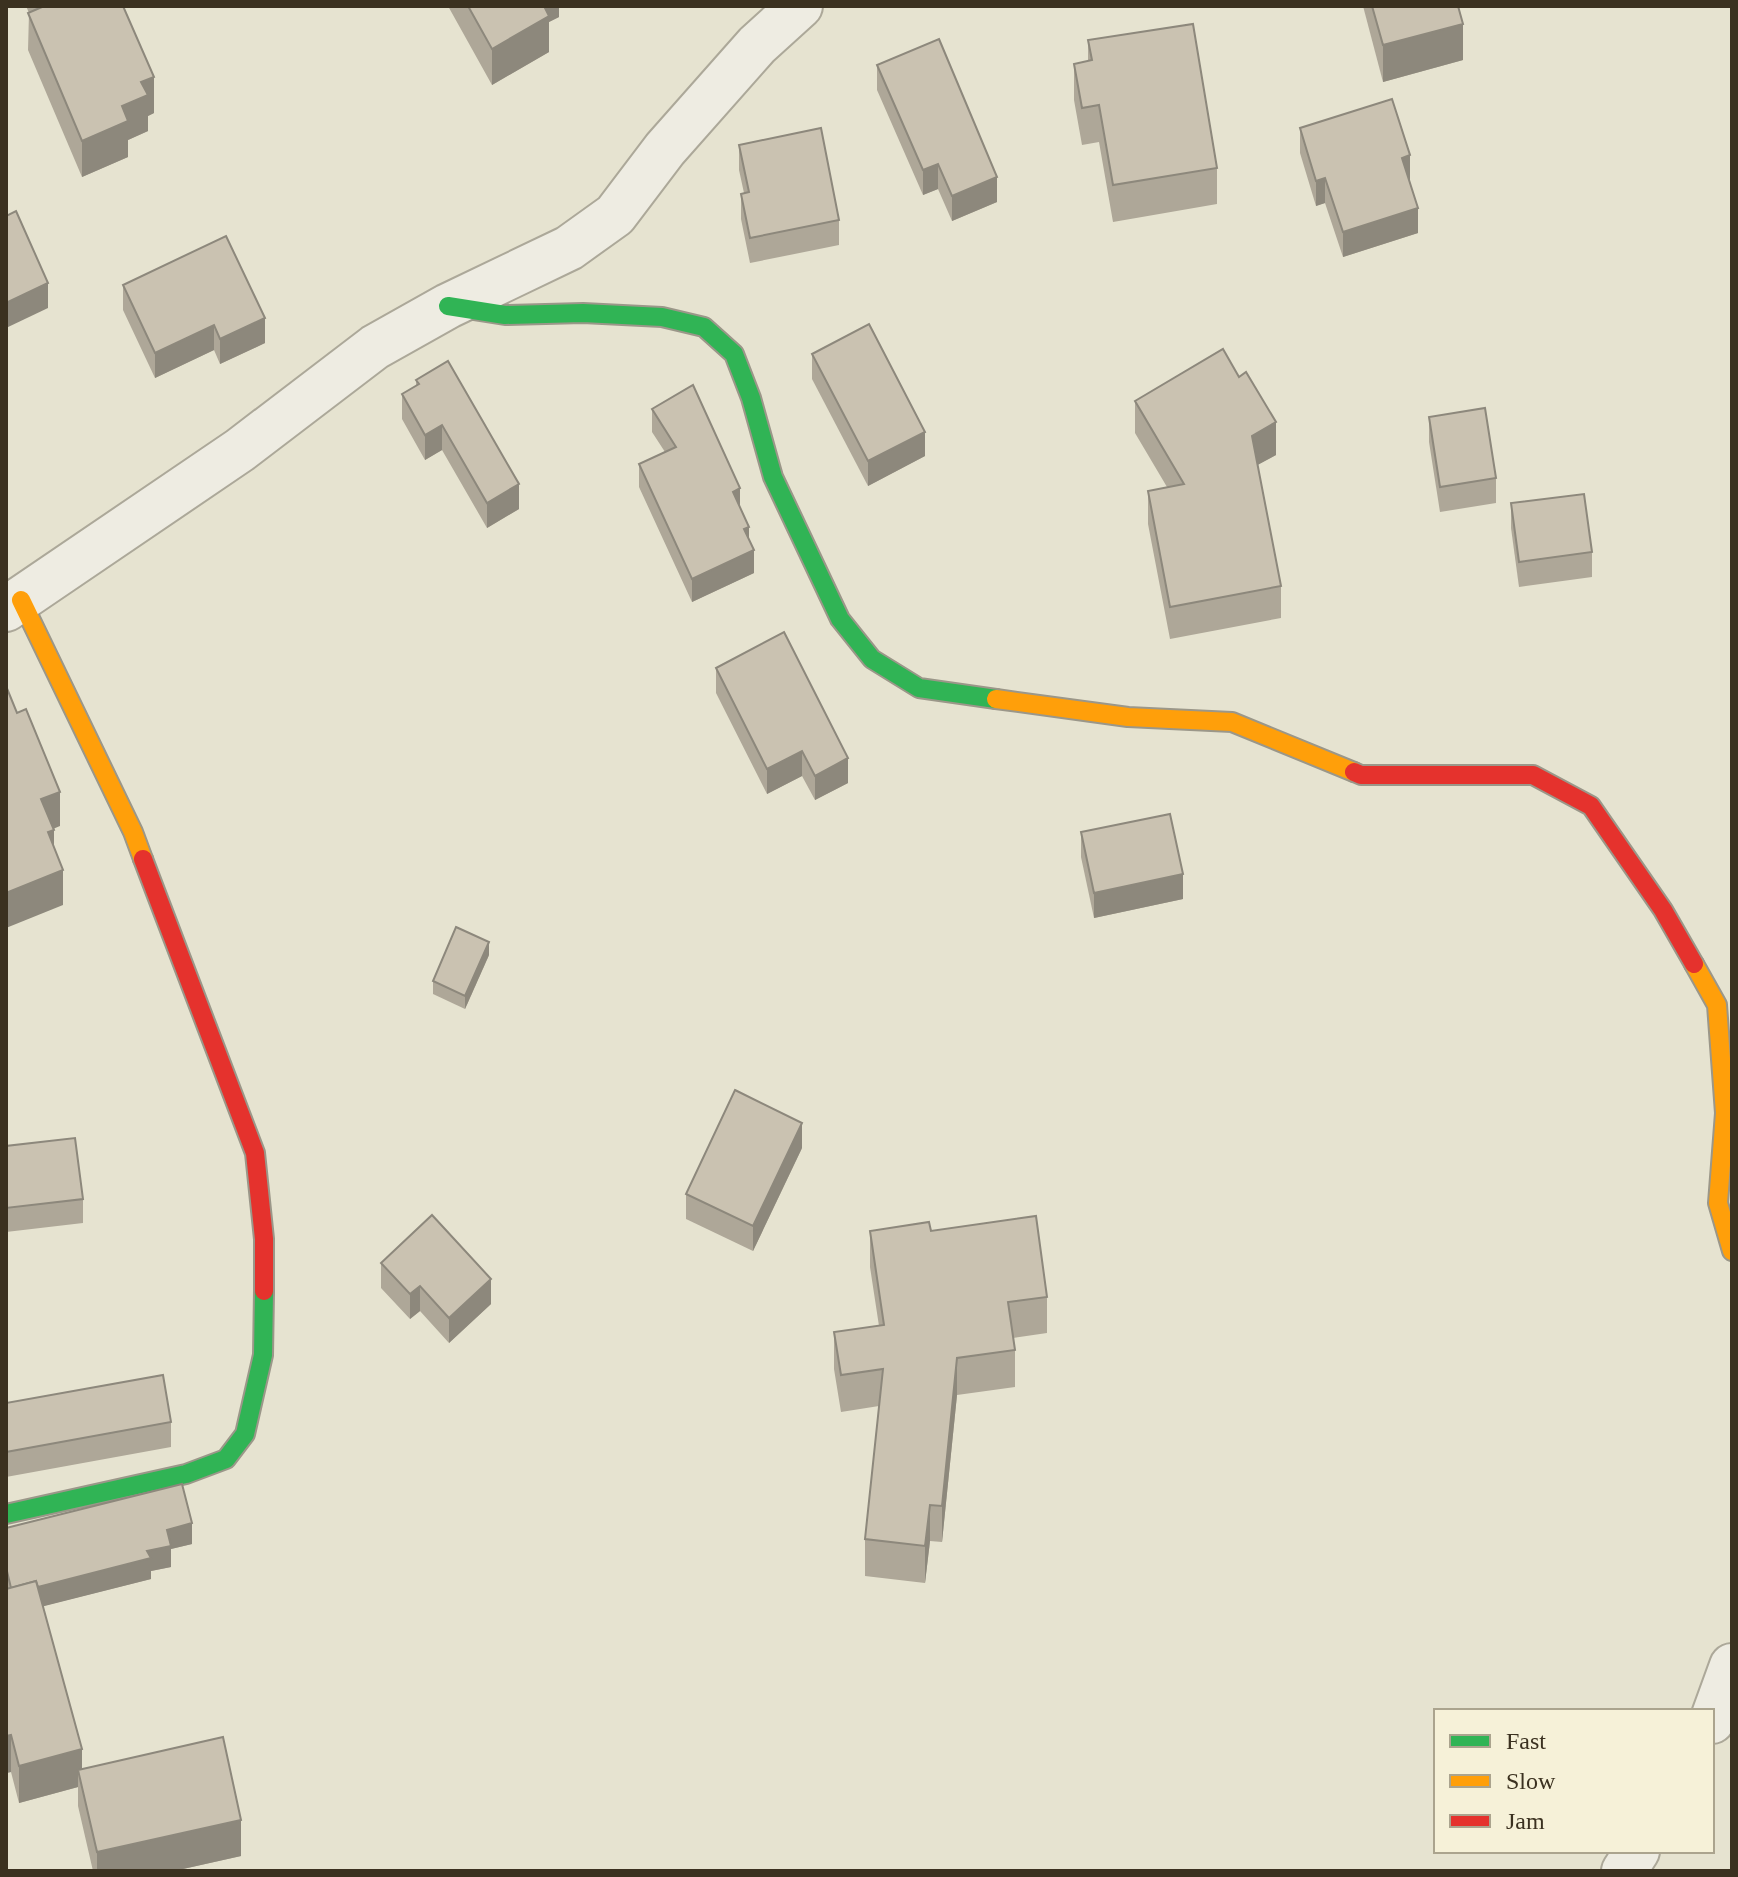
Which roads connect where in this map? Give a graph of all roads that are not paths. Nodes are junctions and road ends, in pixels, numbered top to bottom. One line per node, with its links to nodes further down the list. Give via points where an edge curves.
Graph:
1 (800, 6): 2 (street, via 757,45 615,215 569,248)
2 (448, 306): 3 (street, via 375,347 240,450); 4 (street, via 505,315 662,317 704,327 734,354 773,477 840,619 872,659 919,688 1128,717 1232,722 1361,775 1533,775 1591,806 1663,910 1717,1005 1725,1113 1718,1203)
3 (13, 605): 5 (street, via 133,832 255,1153 264,1239 263,1355 245,1434 226,1459 186,1474)
4 (1732, 1251)
5 (6, 1514)
6 (1732, 1666): 7 (street)
7 (1714, 1716)
8 (1636, 1853): 9 (street)
9 (1624, 1871)

